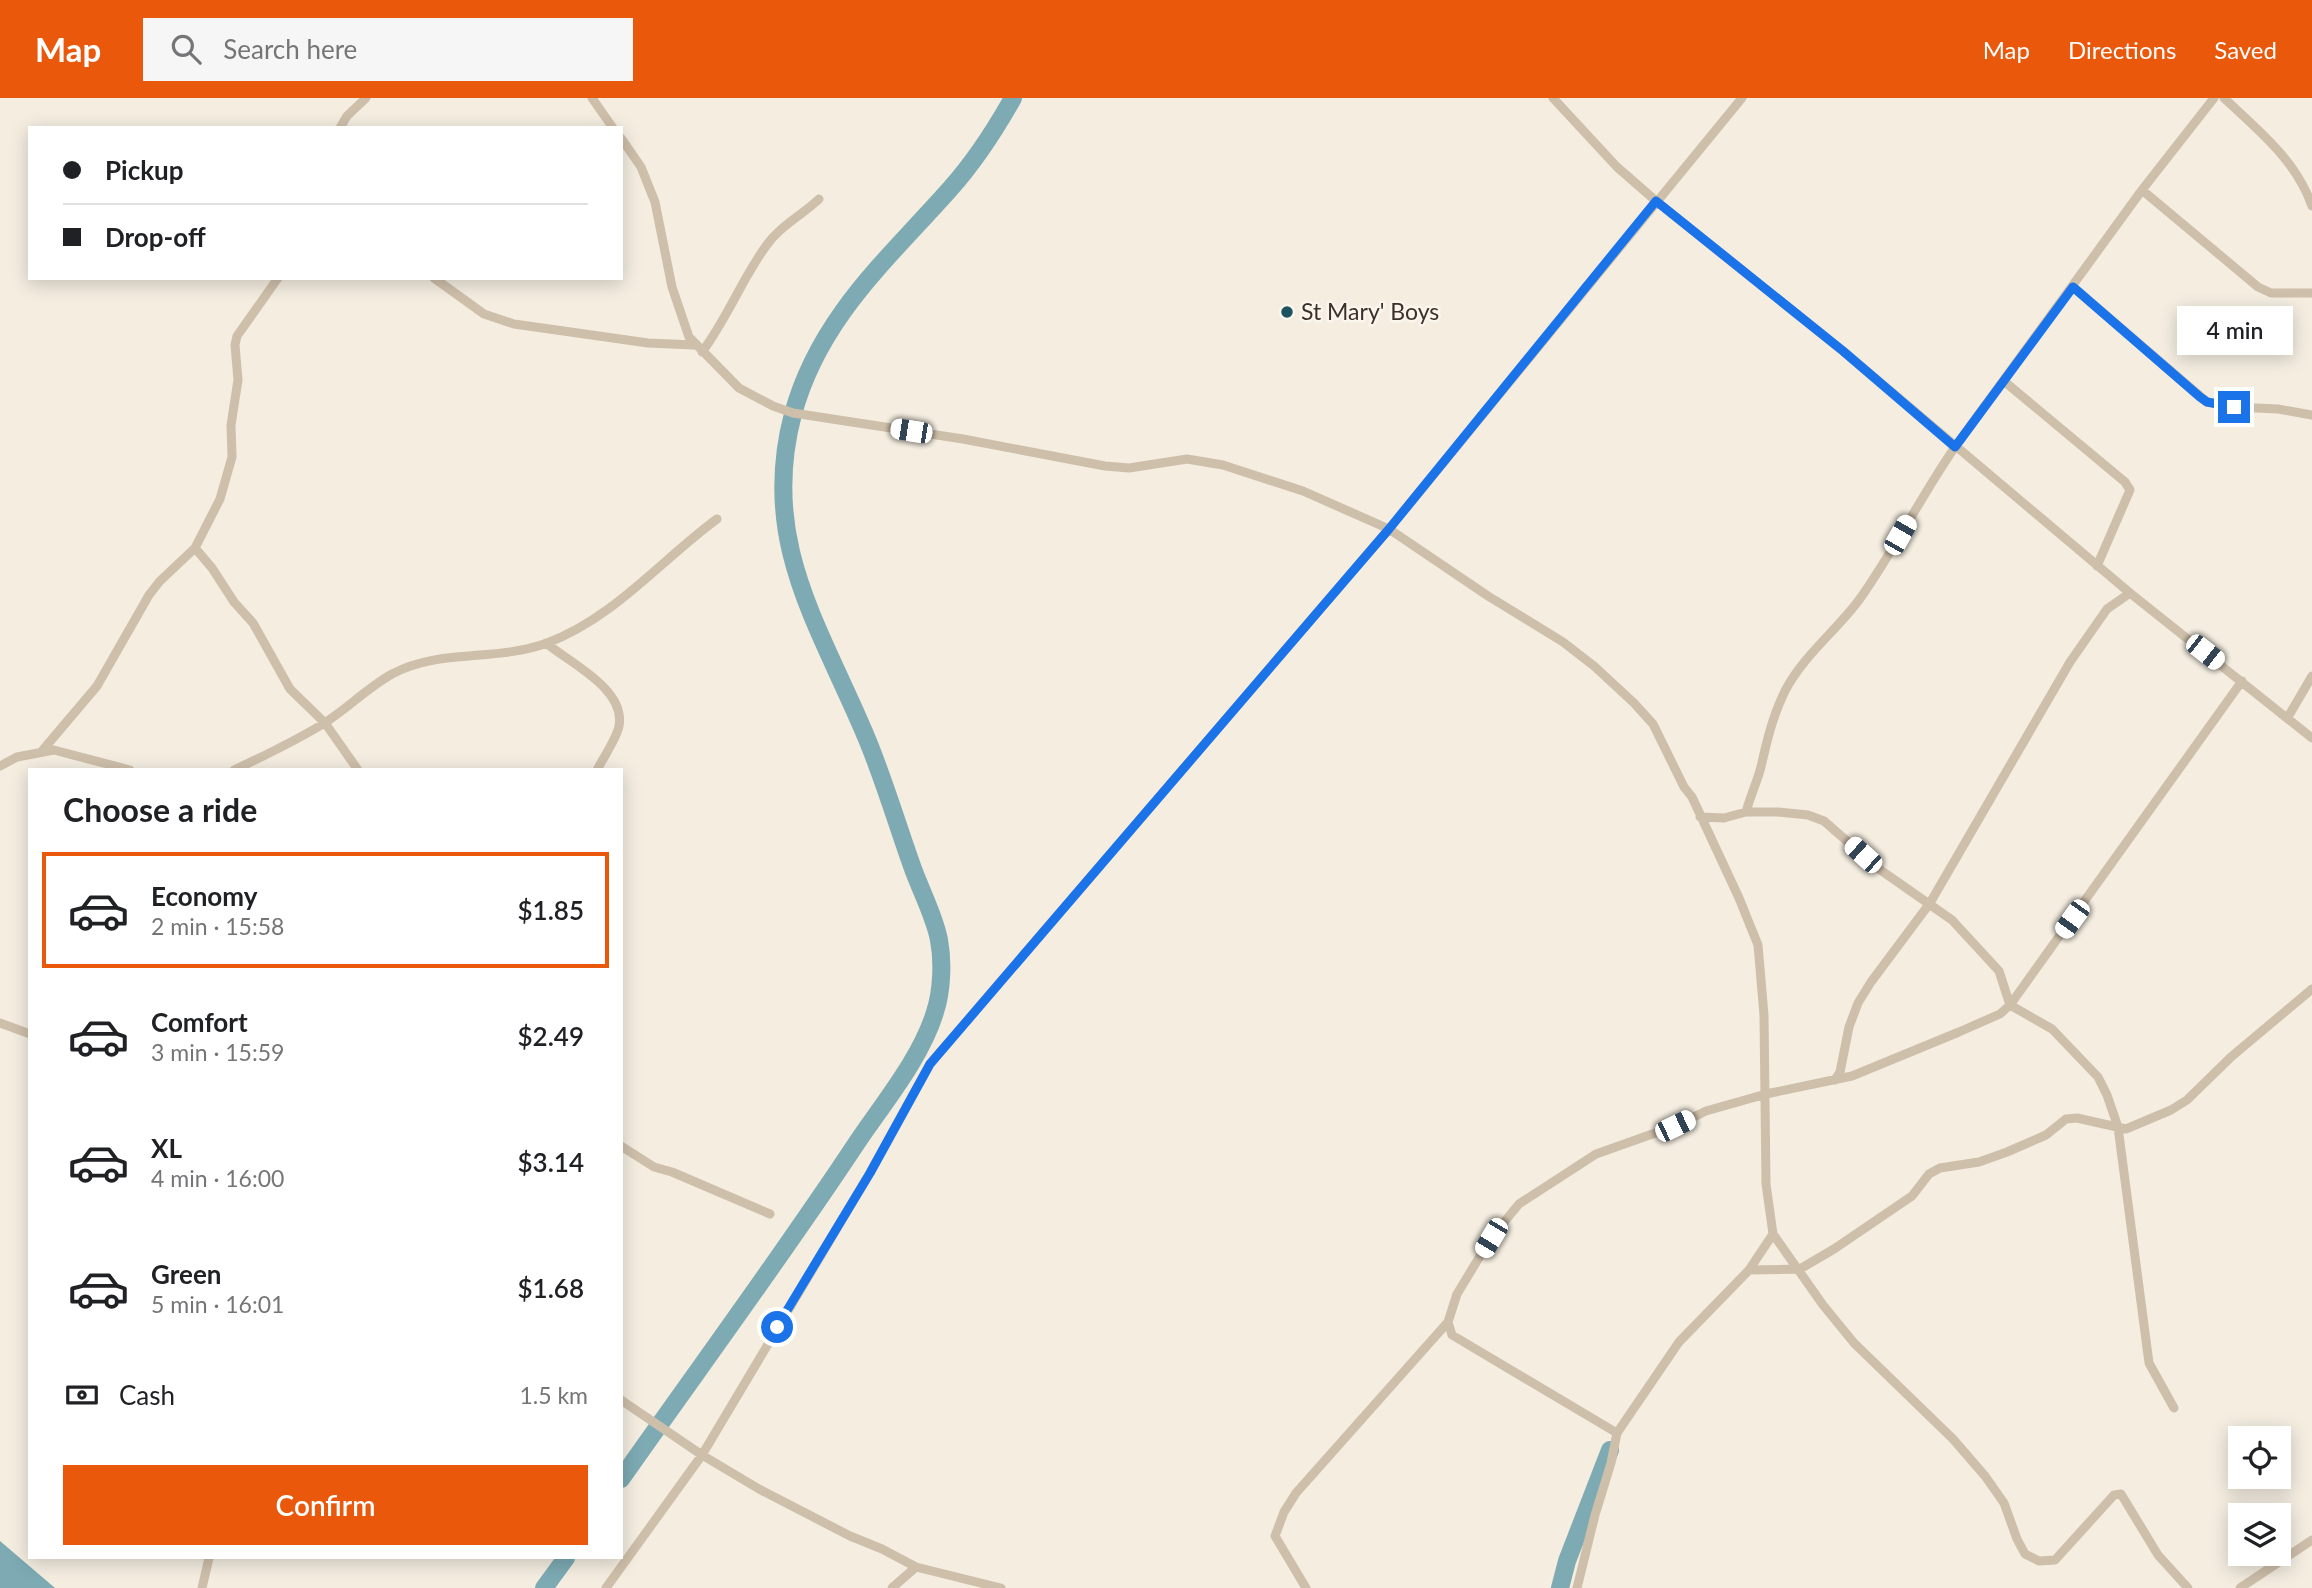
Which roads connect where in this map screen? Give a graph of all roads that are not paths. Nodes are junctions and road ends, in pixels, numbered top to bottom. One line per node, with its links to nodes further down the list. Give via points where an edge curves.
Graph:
1 (366, 98): 7 (street)
2 (592, 98): 8 (street)
3 (1553, 98): 12 (street, via 1617,167)
4 (1742, 98): 12 (street)
5 (2214, 98): 10 (street)
6 (2224, 98): 13 (street, via 2280,151)
7 (341, 126)
8 (612, 126)
9 (623, 141): 18 (street, via 647,179 680,316)
10 (2142, 190): 16 (street); 17 (street, via 2258,287 2271,293)
11 (819, 199): 19 (street, via 766,246)
12 (1656, 201): 22 (street); 24 (street)
13 (2312, 205)
14 (277, 280): 25 (street, via 237,336 232,457 220,499)
15 (437, 280): 18 (street, via 484,314 514,324)
16 (2073, 287): 20 (street); 21 (street, via 2207,402)
17 (2312, 293)
18 (694, 345): 19 (street)
19 (702, 352): 24 (street, via 739,388 793,413 1105,466 1129,468 1199,460 1303,491)
20 (2004, 382): 22 (street); 26 (street, via 2130,490)
21 (2312, 415)
22 (1955, 447): 26 (street); 40 (street, via 1875,576 1785,690)
23 (717, 519): 28 (street, via 610,607)
24 (1389, 529): 41 (street, via 1563,642 1634,703 1653,724); 59 (street, via 930,1064)
25 (195, 548): 32 (street, via 253,623 290,689); 34 (street, via 149,595 97,686)
26 (2097, 566): 27 (street)
27 (2130, 593): 30 (street); 42 (street, via 2107,609 2070,662)
28 (546, 643): 32 (street, via 508,654 432,659 394,673); 39 (street, via 606,688 618,707 619,727)
29 (2312, 676): 31 (street)
30 (2242, 681): 31 (street); 44 (street)
31 (2288, 717): 33 (street)
32 (325, 723): 37 (street); 38 (street)
33 (2312, 738)
34 (43, 751): 35 (street); 36 (street)
35 (0, 766)
36 (122, 768)
37 (238, 768)
38 (357, 768)
39 (598, 768)
40 (1746, 812): 41 (street, via 1724,818); 42 (street, via 1794,814 1824,821 1879,869)
41 (1700, 817): 48 (street, via 1758,945)
42 (1930, 903): 44 (street, via 1952,919 2000,971); 47 (street, via 1858,1003)
43 (2312, 989): 49 (street, via 2187,1100 2138,1125)
44 (2010, 1005): 47 (street, via 1959,1032); 49 (street, via 2052,1029 2098,1077)
45 (0, 1023): 46 (street)
46 (28, 1033)
47 (1834, 1080): 48 (street)
48 (1766, 1094): 52 (street, via 1766,1184); 55 (street, via 1706,1111 1596,1154 1519,1204 1491,1238 1457,1294)
49 (2119, 1128): 53 (street, via 2066,1119 2046,1135 2007,1152 1940,1168 1906,1200); 57 (street, via 2149,1363)
50 (623, 1147): 51 (street, via 654,1167)
51 (770, 1214)
52 (1773, 1234): 53 (street); 54 (street)
53 (1800, 1269): 54 (street); 69 (street, via 1854,1343 1953,1439 1984,1476 2004,1503 2025,1554 2039,1561 2055,1560 2117,1493 2158,1555)
54 (1749, 1270): 58 (street, via 1679,1342)
55 (1448, 1322): 58 (street, via 1452,1335); 67 (street, via 1284,1512 1275,1536)
56 (623, 1401): 59 (street)
57 (2174, 1408)
58 (1617, 1433): 68 (street)
59 (702, 1455): 62 (street, via 759,1489); 64 (street)
60 (2312, 1540): 70 (street)
61 (209, 1559): 63 (street)
62 (916, 1567): 65 (street); 66 (street)
63 (202, 1588)
64 (606, 1588)
65 (892, 1588)
66 (1001, 1588)
67 (1306, 1588)
68 (1577, 1588)
69 (2188, 1588)
70 (2241, 1588)

